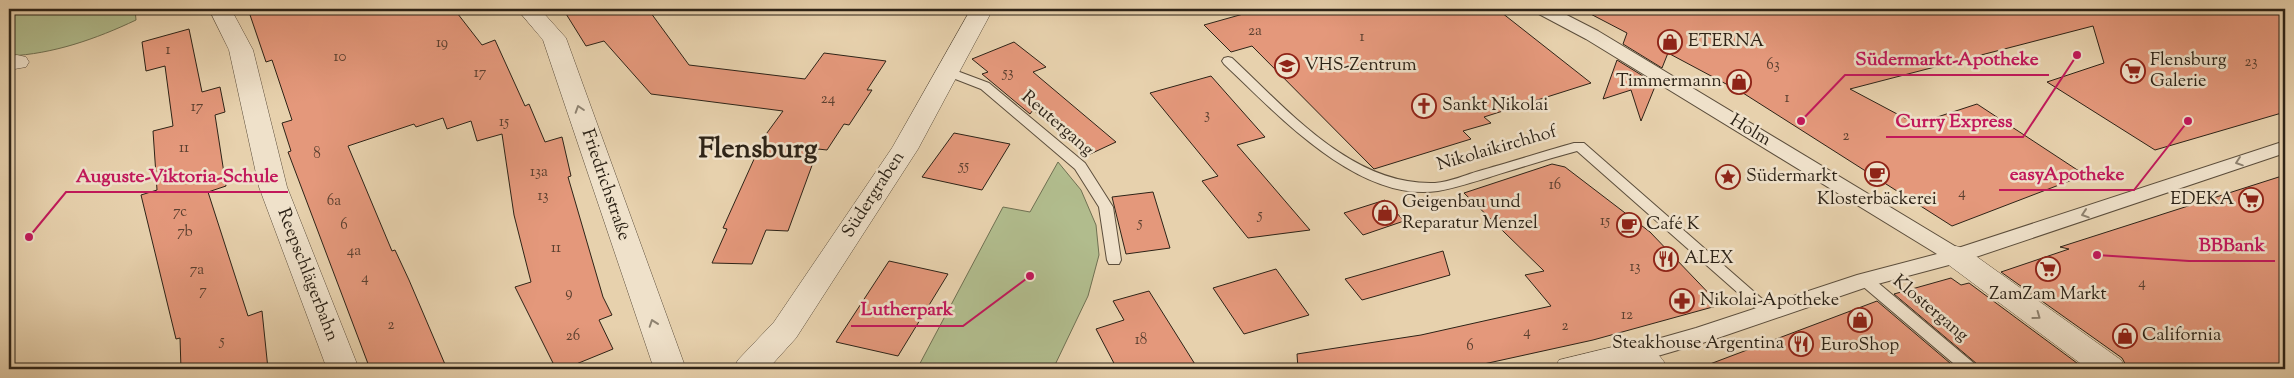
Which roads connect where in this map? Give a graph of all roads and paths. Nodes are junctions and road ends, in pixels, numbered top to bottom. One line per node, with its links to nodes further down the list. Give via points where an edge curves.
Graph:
1 (220, 9): 13 (street, Reepschlägerbahn, via 241,50 274,187)
2 (528, 9): 14 (street, Friedrichstraße, one-way to 2, via 554,38)
3 (982, 9): 6 (street, Südergraben)
4 (1543, 9): 8 (street, Holm, via 1592,35)
5 (1228, 61): 11 (lane, Nikolaikirchhof, via 1337,157 1381,180 1436,187 1579,146)
6 (949, 72): 9 (lane, Reutergang, via 985,86 1080,166 1106,207); 15 (street, Südergraben, via 905,149 786,330)
7 (2285, 147): 8 (street, one-way to 8)
8 (1956, 256): 10 (street); 18 (street, one-way to 18)
9 (1114, 260)
10 (1865, 280): 11 (street); 17 (lane, Klostergang)
11 (1768, 311): 12 (street, via 1701,335)
12 (1644, 361): 16 (street)
13 (343, 369)
14 (670, 369)
15 (750, 369)
16 (1570, 369)
17 (1970, 369)
18 (2110, 369)

